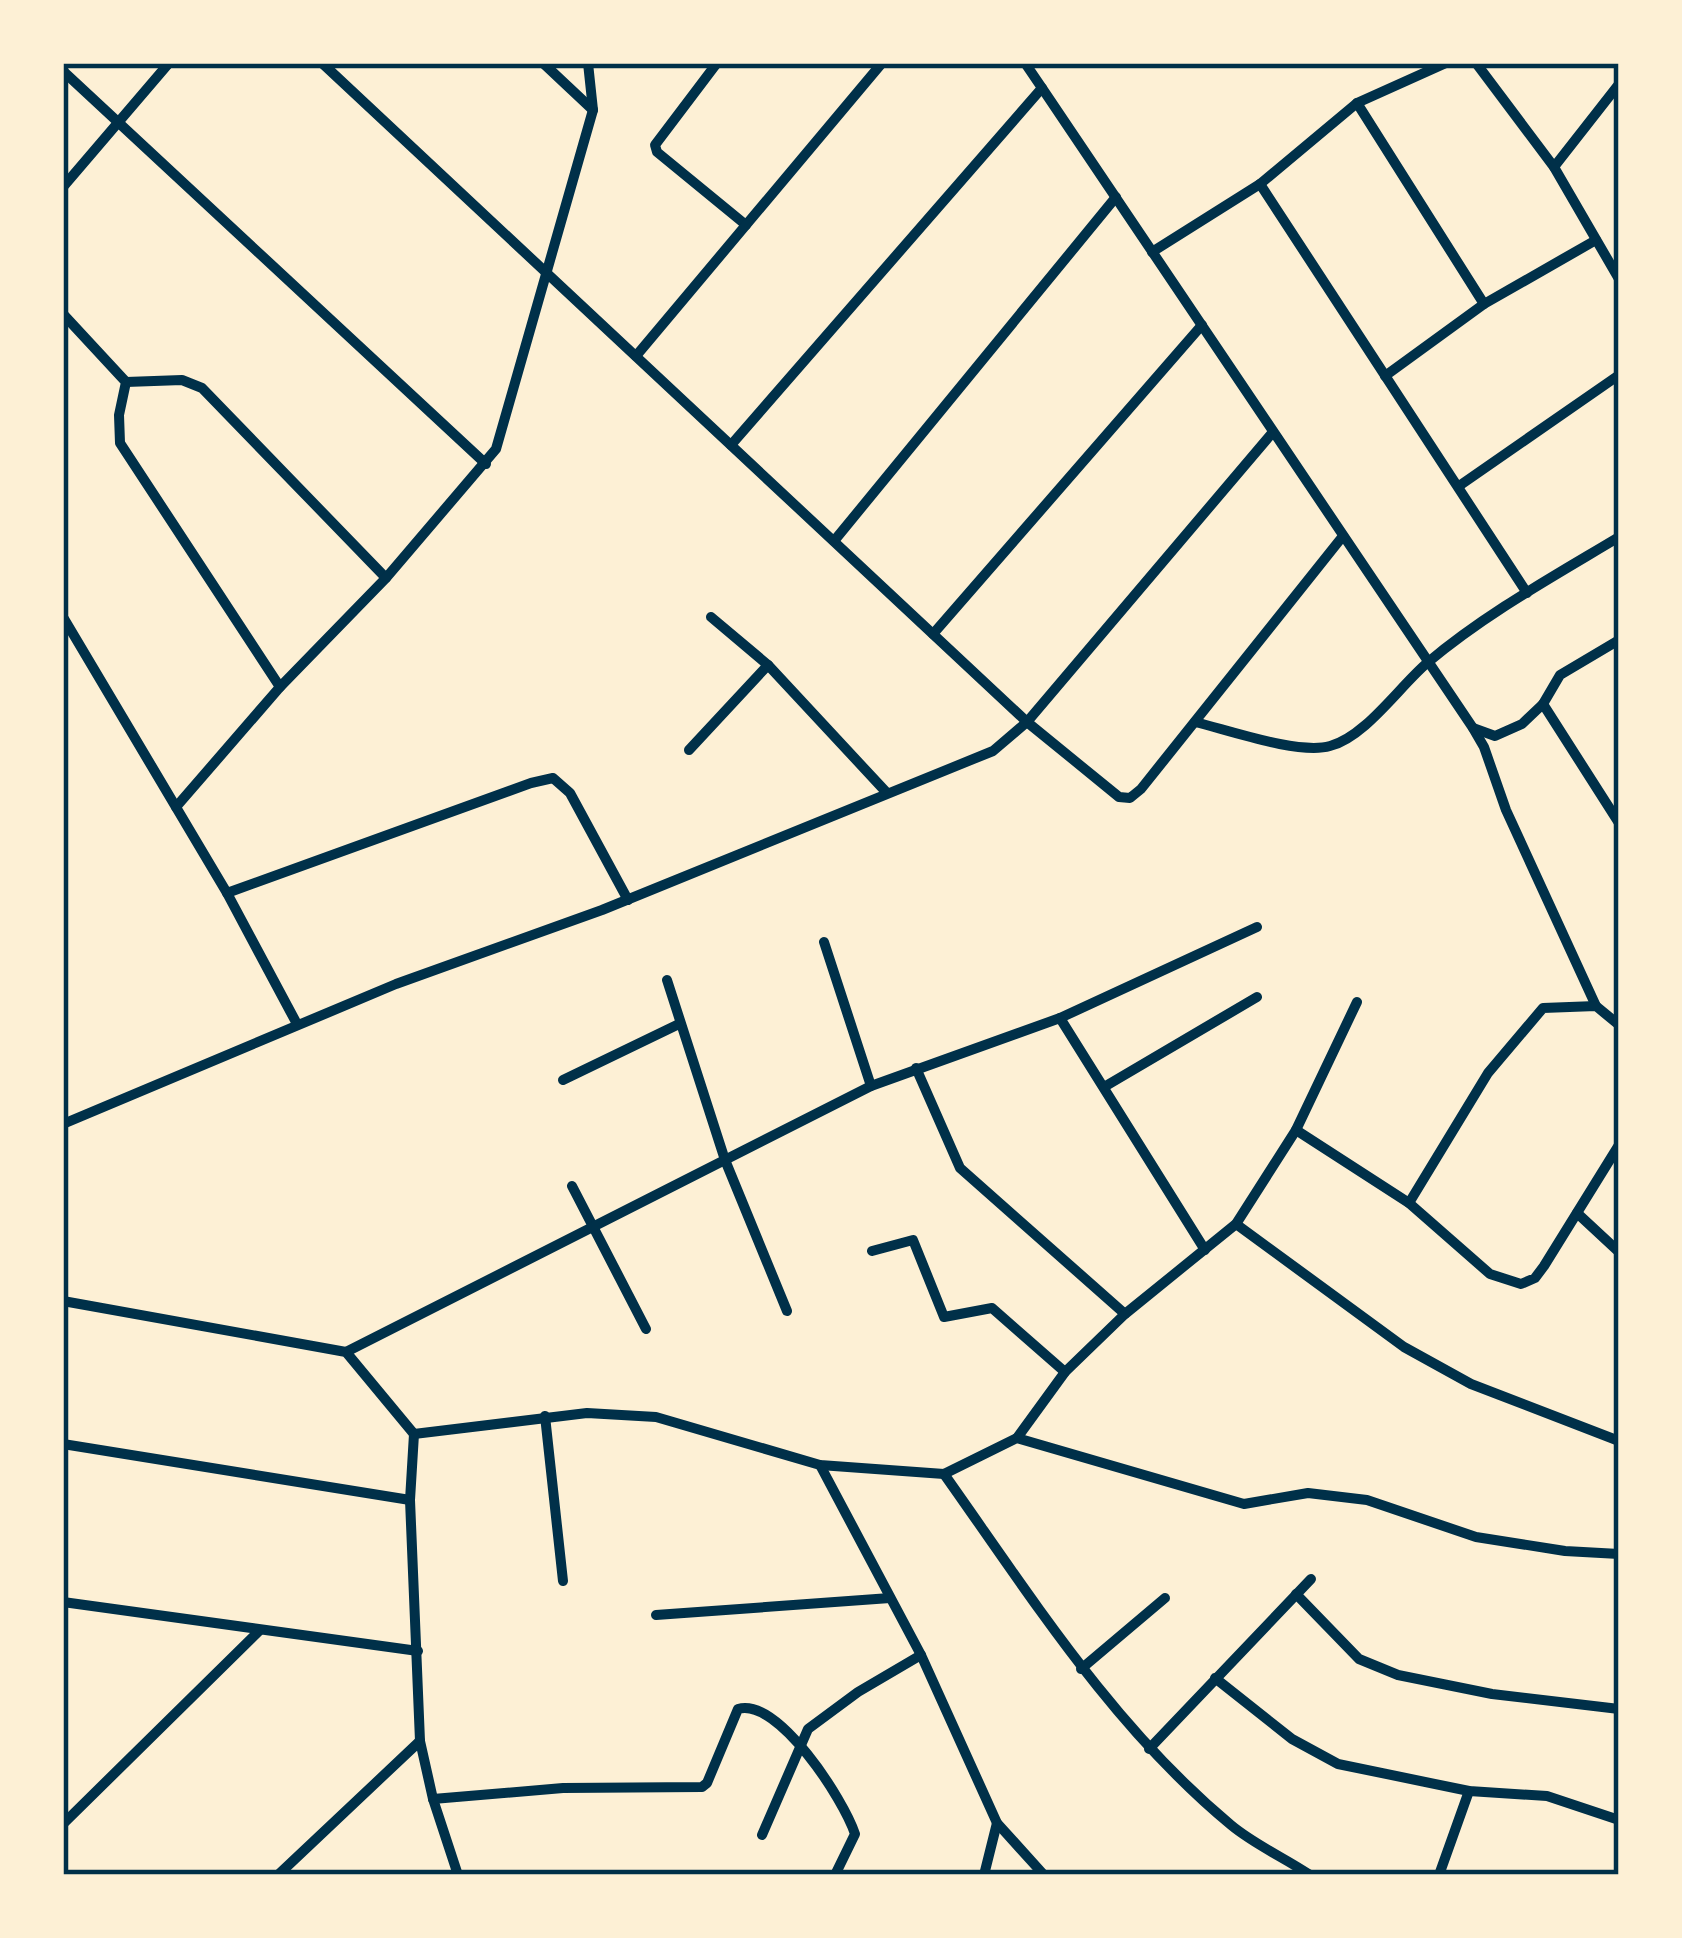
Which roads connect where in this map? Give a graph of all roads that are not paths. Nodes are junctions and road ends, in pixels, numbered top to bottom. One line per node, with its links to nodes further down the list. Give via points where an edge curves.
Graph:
1 (169, 63): 15 (street)
2 (322, 63): 23 (street)
3 (543, 63): 14 (street)
4 (588, 63): 14 (street)
5 (717, 63): 20 (street, via 655,145)
6 (882, 63): 20 (street)
7 (1025, 63): 12 (street)
8 (1446, 63): 13 (street)
9 (1476, 63): 16 (street)
10 (63, 71): 15 (street)
11 (1619, 84): 16 (street)
12 (1042, 88): 19 (street); 33 (street)
13 (1357, 103): 17 (street); 25 (street)
14 (593, 110): 23 (street)
15 (117, 122): 18 (street); 34 (street)
16 (1554, 167): 21 (street)
17 (1260, 184): 22 (street); 30 (street)
18 (63, 187)
19 (1116, 197): 22 (street); 38 (street)
20 (746, 225): 28 (street)
21 (1596, 240): 24 (street); 25 (street)
22 (1152, 252): 27 (street)
23 (544, 270): 28 (street); 34 (street)
24 (1619, 279)
25 (1484, 304): 30 (street)
26 (63, 314): 31 (street)
27 (1202, 325): 32 (street); 43 (street)
28 (636, 356): 33 (street)
29 (1619, 375): 35 (street)
30 (1385, 376): 35 (street)
31 (126, 382): 39 (street, via 182,380 202,388); 47 (street, via 120,443)
32 (1273, 432): 36 (street); 49 (street)
33 (731, 445): 38 (street)
34 (485, 464): 39 (street)
35 (1459, 486): 40 (street)
36 (1343, 536): 45 (street); 50 (street)
37 (1619, 537): 40 (street)
38 (834, 541): 43 (street)
39 (386, 578): 47 (street)
40 (1527, 593): 45 (street)
41 (711, 616): 46 (street)
42 (63, 617): 54 (street)
43 (933, 634): 49 (street)
44 (1617, 647): 48 (street, via 1560,675)
45 (1428, 662): 50 (street, via 1350,737 1327,747); 51 (street)
46 (768, 665): 52 (street); 53 (street)
47 (280, 687): 54 (street)
48 (1543, 704): 51 (street, via 1495,736); 55 (street)
49 (1027, 722): 50 (street, via 1130,798); 53 (street, via 993,751)
50 (1195, 722)
51 (1473, 728): 63 (street)
52 (689, 750)
53 (887, 794): 57 (street)
54 (176, 807): 56 (street)
55 (1619, 824)
56 (227, 893): 57 (street, via 553,778 570,793); 65 (street)
57 (628, 899): 65 (street)
58 (1257, 927): 64 (street)
59 (824, 942): 70 (street)
60 (668, 980): 66 (street)
61 (1257, 997): 71 (street)
62 (1357, 1002): 73 (street)
63 (1596, 1006): 67 (street); 77 (street, via 1543,1008 1489,1073)
64 (1060, 1018): 68 (street); 71 (street)
65 (297, 1024): 72 (street)
66 (679, 1024): 69 (street); 75 (street)
67 (1619, 1025)
68 (916, 1067): 70 (street); 86 (street, via 960,1168)
69 (563, 1080)
70 (871, 1086): 75 (street)
71 (1104, 1088): 82 (street)
72 (63, 1124)
73 (1296, 1130): 77 (street); 79 (street)
74 (1619, 1145): 78 (street)
75 (725, 1160): 80 (street); 85 (street)
76 (572, 1186): 80 (street)
77 (1408, 1203): 78 (street, via 1490,1274 1521,1284 1535,1278)
78 (1576, 1213): 83 (street)
79 (1236, 1224): 82 (street); 93 (street, via 1404,1347 1472,1384)
80 (591, 1228): 87 (street); 88 (street)
81 (872, 1250): 89 (street, via 913,1240 944,1316 992,1308)
82 (1205, 1250): 86 (street)
83 (1619, 1252)
84 (63, 1300): 88 (street)
85 (787, 1311)
86 (1125, 1314): 89 (street)
87 (646, 1329)
88 (346, 1352): 91 (street)
89 (1065, 1372): 92 (street)
90 (545, 1415): 91 (street); 95 (street, via 656,1417); 100 (street)
91 (413, 1434): 97 (street)
92 (1017, 1438): 96 (street); 98 (street, via 1244,1504 1308,1493 1367,1500 1476,1537)
93 (1619, 1441)
94 (63, 1444): 97 (street)
95 (820, 1465): 96 (street); 102 (street)
96 (944, 1474): 109 (street)
97 (410, 1500): 107 (street)
98 (1619, 1554)
99 (1311, 1579): 101 (street)
100 (563, 1581)
101 (1297, 1594): 110 (street); 111 (street, via 1359,1659 1398,1675)
102 (890, 1598): 105 (street); 108 (street)
103 (1165, 1598): 109 (street)
104 (63, 1602): 106 (street)
105 (656, 1615)
106 (260, 1630): 107 (street); 119 (street)
107 (418, 1651): 112 (street)
108 (921, 1655): 113 (street, via 808,1729); 118 (street)
109 (1081, 1669): 114 (street)
110 (1215, 1678): 114 (street); 115 (street, via 1338,1764)
111 (1619, 1709)
112 (421, 1741): 116 (street); 121 (street)
113 (801, 1747): 116 (street, via 777,1720 742,1706 702,1787); 120 (street); 123 (street, via 855,1834)
114 (1149, 1749): 126 (street, via 1234,1828)
115 (1469, 1791): 117 (street, via 1547,1796); 127 (street)
116 (433, 1799): 122 (street)
117 (1619, 1820)
118 (997, 1823): 124 (street); 125 (street)
119 (63, 1824)
120 (762, 1835)
121 (278, 1875)
122 (458, 1875)
123 (835, 1875)
124 (984, 1875)
125 (1044, 1875)
126 (1310, 1875)
127 (1439, 1875)

